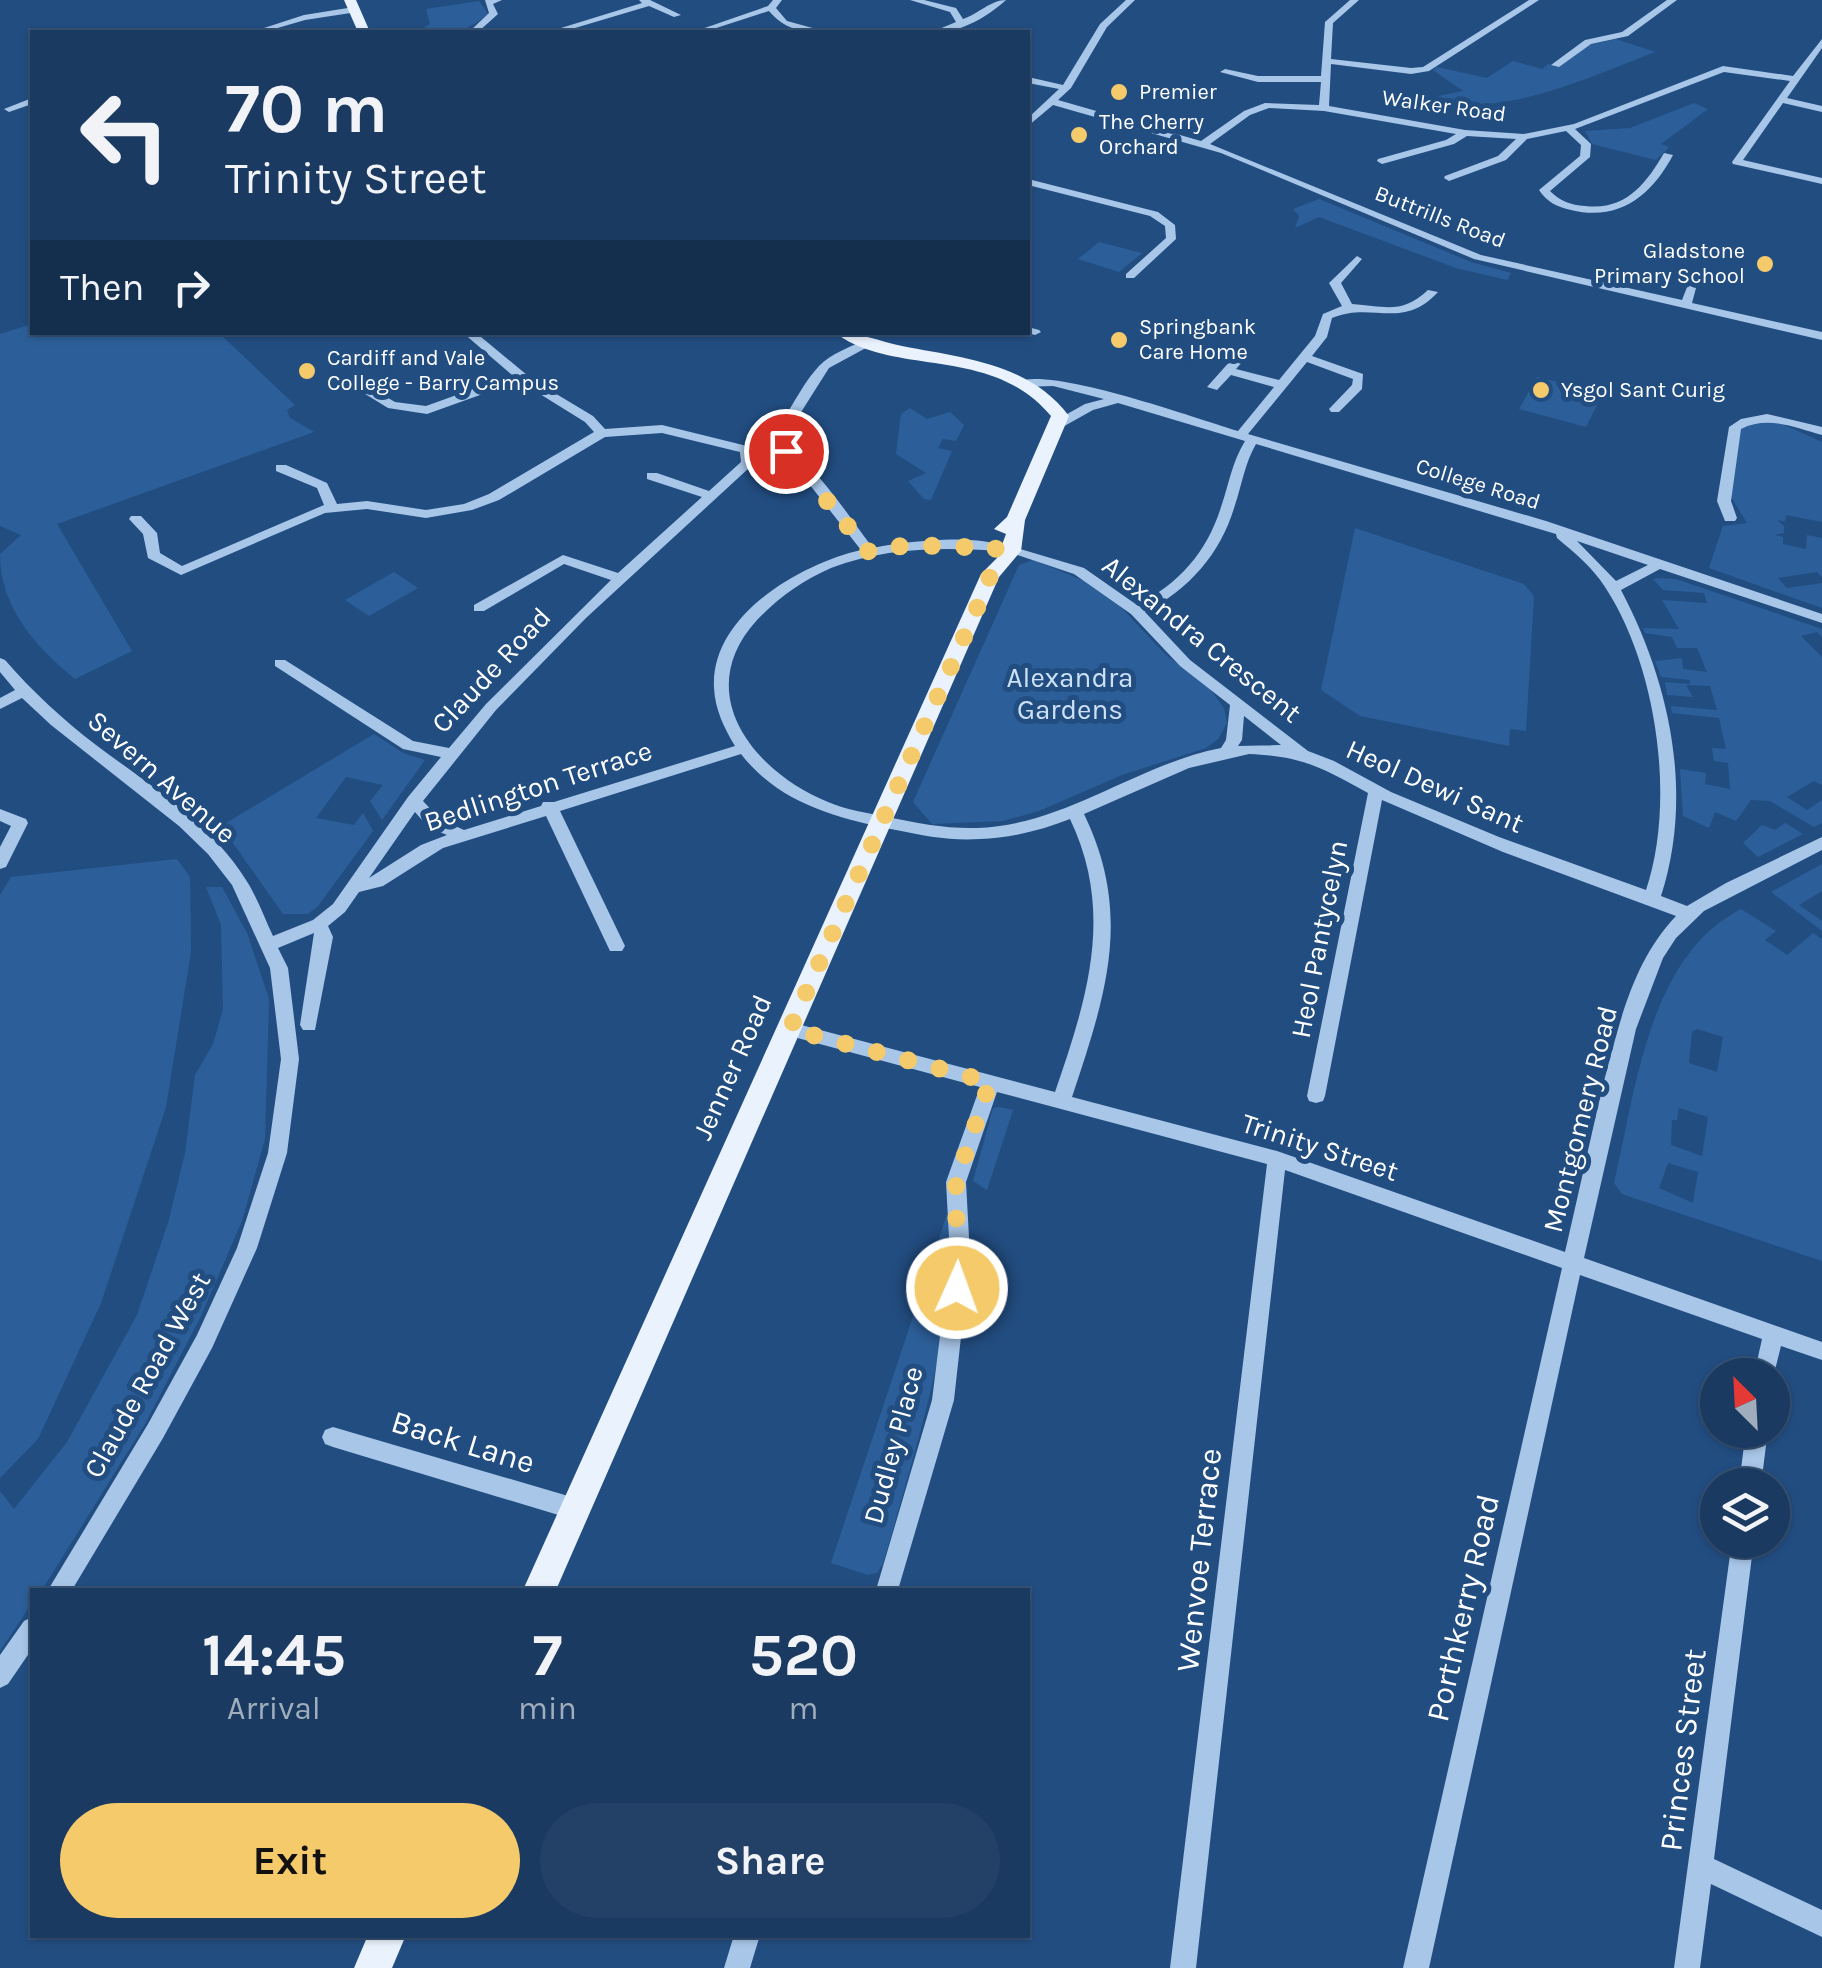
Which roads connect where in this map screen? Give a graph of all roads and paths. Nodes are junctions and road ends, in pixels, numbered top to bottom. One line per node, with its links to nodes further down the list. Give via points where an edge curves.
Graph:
1 (914, 0): 13 (street)
2 (1002, 0): 12 (street)
3 (1109, 0): 9 (street)
4 (1353, 0): 26 (street, via 1329,22)
5 (1535, 0): 26 (street, via 1426,69)
6 (1673, 0): 27 (street, via 1624,34 1588,42)
7 (491, 1): 21 (street, via 494,14)
8 (645, 2): 14 (street); 18 (street)
9 (1128, 2): 32 (street, via 1103,26)
10 (774, 4): 15 (street); 16 (street)
11 (352, 5): 19 (street); 20 (main road)
12 (992, 9): 13 (street); 17 (street)
13 (953, 10): 17 (street)
14 (677, 15)
15 (728, 22): 16 (street); 22 (street)
16 (784, 23): 23 (street)
17 (962, 24): 24 (street)
18 (565, 28)
19 (263, 30)
20 (363, 30)
21 (480, 30)
22 (703, 30)
23 (814, 30)
24 (942, 30)
25 (1822, 42): 30 (street)
26 (1326, 61): 29 (street)
27 (1556, 65)
28 (1225, 72): 29 (street, via 1258,80)
29 (1325, 79): 36 (street)
30 (1798, 79): 33 (street); 40 (street, Walker Road, via 1723,69)
31 (1030, 80): 32 (street)
32 (1066, 88): 35 (street)
33 (1780, 100): 38 (street); 47 (street, via 1738,162)
34 (30, 102): 37 (street)
35 (1054, 102): 39 (street); 43 (street, Buttrills Road)
36 (1324, 108): 41 (street, Walker Road); 43 (street, Walker Road, via 1256,108)
37 (9, 109)
38 (1822, 109)
39 (1030, 122)
40 (1568, 128): 42 (street, Walker Road); 44 (street, via 1586,144 1585,158 1544,190 1550,199 1594,212 1630,204)
41 (1464, 133): 42 (street, Walker Road); 45 (street)
42 (1524, 137): 46 (street, via 1502,158)
43 (1204, 144): 53 (street, Buttrills Road, via 1465,252)
44 (1668, 155)
45 (1382, 161)
46 (1449, 178)
47 (1822, 182)
48 (1030, 183): 50 (street, via 1154,214 1170,225 1172,239)
49 (1357, 259): 54 (street, via 1335,283)
50 (1130, 276)
51 (1696, 279): 53 (street)
52 (1432, 292): 54 (street, via 1404,312)
53 (1686, 305): 56 (street, Buttrills Road)
54 (1348, 307): 59 (street, via 1327,316)
55 (471, 335): 61 (street)
56 (1822, 336)
57 (867, 337): 63 (main road); 68 (street, via 825,366)
58 (1244, 354): 60 (street)
59 (1306, 357): 64 (street); 67 (street, via 1360,377)
60 (1228, 370): 64 (street); 65 (street)
61 (522, 376): 62 (street, via 427,410 392,405); 71 (street)
62 (350, 381)
63 (1020, 383): 66 (street, College Road, via 1052,382); 69 (main road)
64 (1282, 385): 72 (street)
65 (1212, 387)
66 (1119, 400): 69 (street, via 1088,407); 72 (street, College Road)
67 (1335, 409)
68 (787, 425): 73 (street); 74 (street)
69 (1056, 426): 87 (main road, Jenner Road, via 1015,520 1018,530)
70 (1822, 431): 83 (street, via 1772,417 1748,418 1735,427 1724,501)
71 (602, 433): 75 (street, via 662,428); 82 (street, via 482,502 440,512)
72 (1247, 437): 85 (street, College Road); 94 (street, via 1216,540 1193,574)
73 (764, 444): 74 (street); 75 (street)
74 (786, 450): 77 (street, via 784,462); 78 (street)
75 (748, 456): 77 (street); 80 (street, Claude Road)
76 (281, 468): 82 (street, via 322,486)
77 (769, 468): 78 (street); 80 (street, Claude Road)
78 (804, 472): 86 (street)
79 (652, 476): 81 (street)
80 (732, 480): 81 (street, Claude Road)
81 (710, 496): 90 (street, Claude Road)
82 (332, 507): 89 (street)
83 (1730, 518)
84 (136, 519): 89 (street, via 150,534 153,555)
85 (1554, 528): 88 (street, College Road); 92 (street)
86 (869, 552): 87 (street, via 907,545); 101 (street, via 789,583 727,648 721,694)
87 (999, 557): 94 (street, Alexandra Crescent, via 1079,571); 110 (main road, Jenner Road)
88 (1659, 564): 92 (street); 95 (street, College Road)
89 (181, 571): 91 (street)
90 (620, 578): 93 (street, via 564,559); 102 (street, Claude Road)
91 (183, 588)
92 (1614, 588): 115 (street, via 1646,662 1661,720 1667,826)
93 (479, 608)
94 (1136, 611): 100 (street, Alexandra Crescent)
95 (1822, 619)
96 (0, 663): 98 (street, Severn Avenue)
97 (280, 663): 102 (street, via 408,745)
98 (24, 691): 99 (street); 118 (street, Severn Avenue, via 211,848 239,882)
99 (0, 704)
100 (1238, 704): 103 (street, via 1234,740); 104 (street, Alexandra Crescent)
101 (744, 748): 107 (street, Bedlington Terrace); 110 (street, via 803,797)
102 (450, 754): 106 (street, Claude Road)
103 (1224, 754): 104 (street, Heol Dewi Sant, via 1267,748); 108 (street, Heol Dewi Sant, via 1156,774)
104 (1303, 754): 105 (street, Heol Dewi Sant)
105 (1376, 792): 115 (street, Heol Dewi Sant, via 1524,854); 123 (street, Heol Pantycelyn)
106 (414, 801): 111 (street, via 434,823); 114 (street, Claude Road)
107 (549, 806): 111 (street, Bedlington Terrace); 119 (street)
108 (1074, 810): 110 (street, via 982,834); 124 (street, via 1105,885 1103,952)
109 (0, 815): 113 (street, via 20,822)
110 (882, 824): 121 (main road, Jenner Road)
111 (462, 835): 114 (street, Bedlington Terrace, via 410,856 374,885)
112 (1822, 843): 116 (street, Montgomery Road)
113 (0, 864)
114 (356, 886): 117 (street, Claude Road)
115 (1652, 897): 116 (street, Heol Dewi Sant)
116 (1688, 914): 126 (street, Montgomery Road, via 1659,949 1634,1010)
117 (319, 924): 118 (street, Claude Road); 120 (street, via 324,937)
118 (270, 944): 133 (street, Claude Road West, via 288,1046 283,1133 262,1211 211,1332)
119 (616, 946)
120 (310, 1025)
121 (790, 1029): 122 (street, Trinity Street); 131 (main road, Jenner Road)
122 (990, 1082): 124 (street, Trinity Street); 135 (street, Dudley Place, via 956,1182 960,1256 943,1400)
123 (1316, 1096)
124 (1062, 1100): 125 (street, Trinity Street)
125 (1277, 1159): 126 (street, Trinity Street); 144 (street, Wenvoe Terrace)
126 (1574, 1262): 127 (street, Trinity Street); 145 (street, Porthkerry Road)
127 (1772, 1334): 128 (street, Trinity Street); 129 (street)
128 (1822, 1350)
129 (1768, 1358)
130 (332, 1437): 131 (street, Back Lane)
131 (575, 1509): 134 (main road, Jenner Road)
132 (1740, 1558): 138 (street, Princes Street)
133 (61, 1588)
134 (540, 1588)
135 (888, 1588)
136 (30, 1632): 137 (street)
137 (0, 1676)
138 (1701, 1866): 139 (street); 146 (street, Princes Street)
139 (1822, 1924)
140 (386, 1938): 142 (main road)
141 (747, 1938): 143 (street)
142 (372, 1968)
143 (737, 1968)
144 (1183, 1968)
145 (1416, 1968)
146 (1687, 1968)

